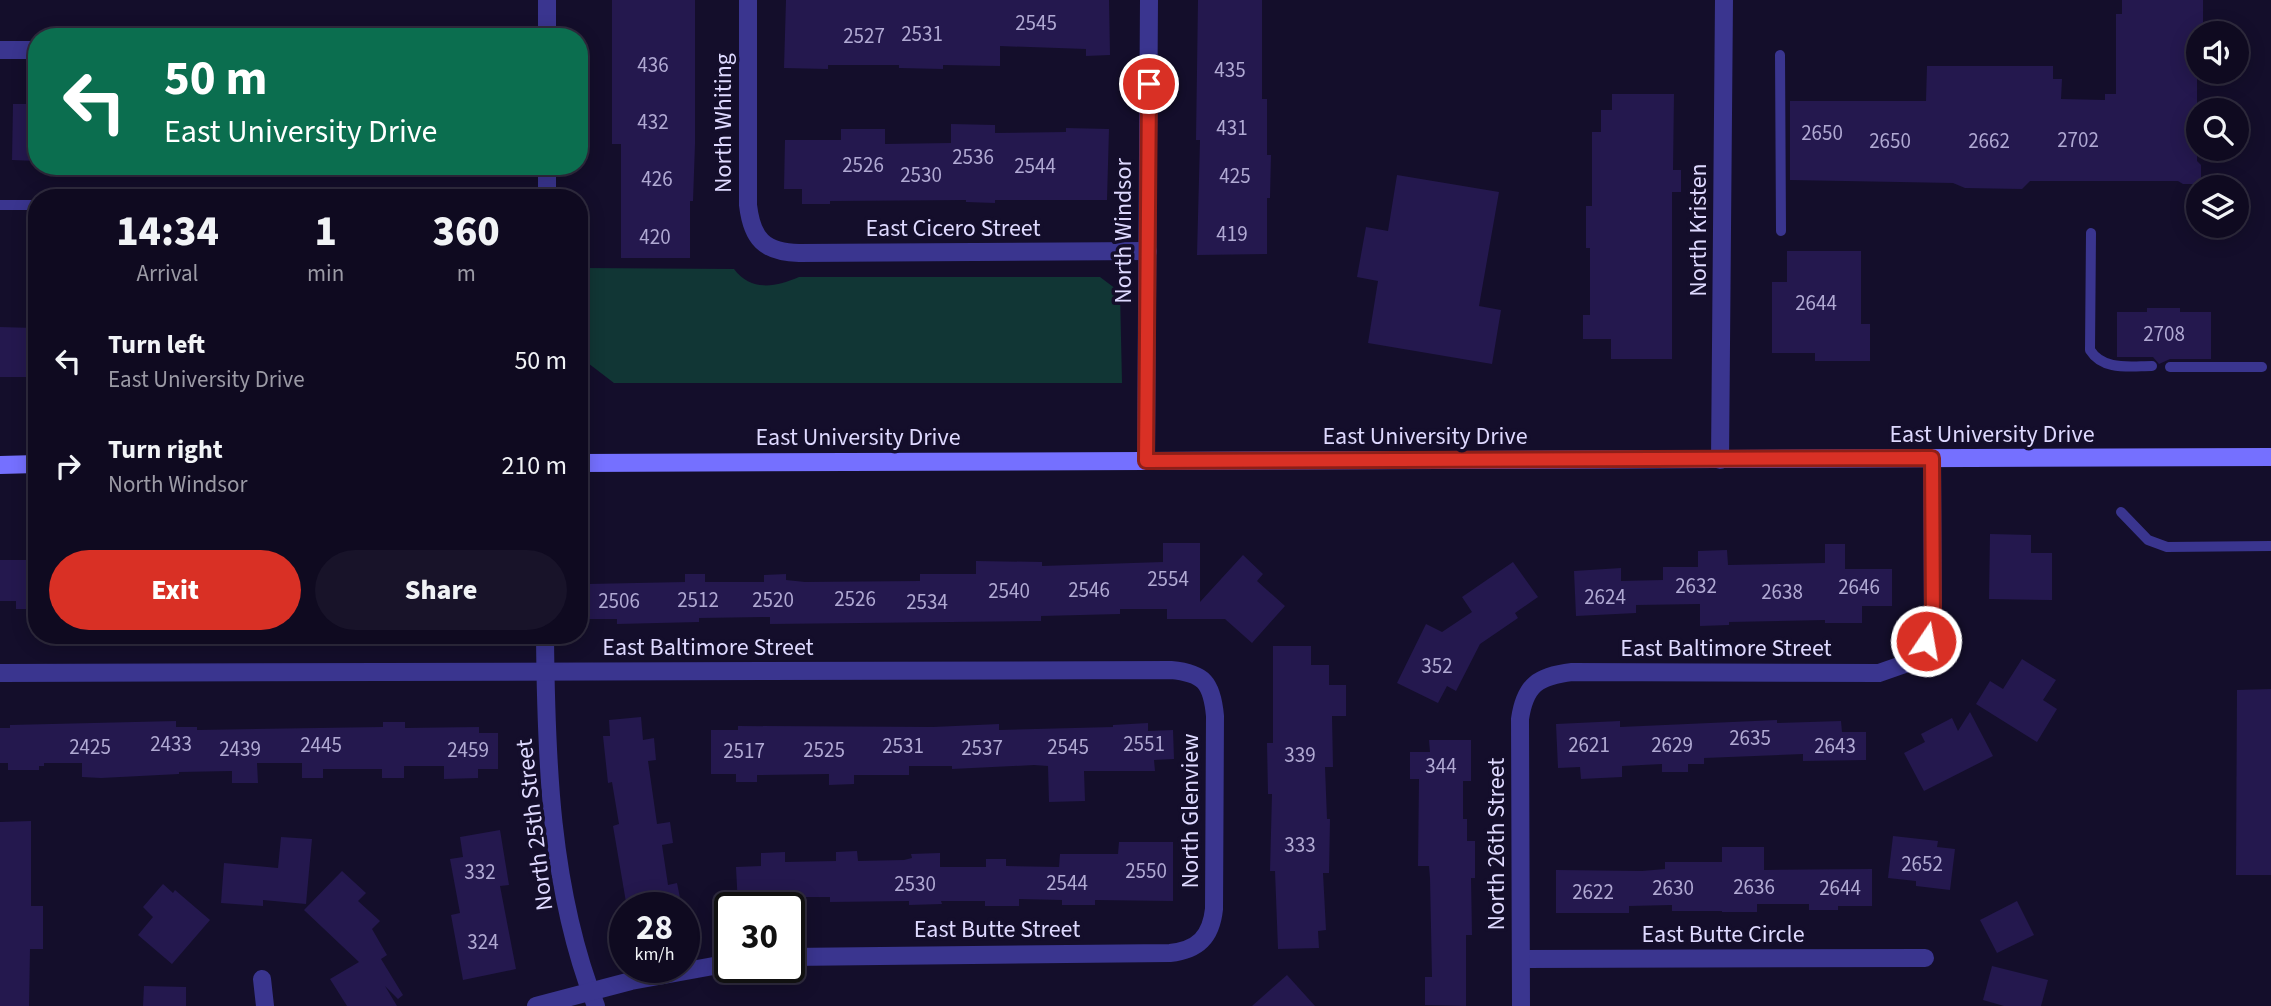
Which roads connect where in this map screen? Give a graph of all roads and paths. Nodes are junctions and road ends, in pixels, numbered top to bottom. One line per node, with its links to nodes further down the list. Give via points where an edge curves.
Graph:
1 (547, 0): 5 (street)
2 (748, 0): 13 (street, North Whiting, via 748,205)
3 (1149, 0): 14 (street, North Windsor)
4 (1724, 0): 20 (street, North Kristen)
5 (547, 28)
6 (0, 50): 7 (street)
7 (28, 50)
8 (1780, 55): 11 (lane)
9 (0, 205): 10 (lane)
10 (28, 205)
11 (1781, 231)
12 (2091, 233): 15 (lane, via 2090,349 2094,358 2105,364)
13 (761, 243): 14 (street, East Cicero Street, via 787,253)
14 (1148, 251): 21 (street, North Windsor)
15 (2152, 366)
16 (2170, 367): 17 (lane)
17 (2262, 367)
18 (2271, 457): 19 (main road, East University Drive)
19 (1932, 458): 20 (main road, East University Drive); 31 (street, East Baltimore Street, via 1933,622 1919,659 1879,673 1572,672)
20 (1720, 460): 21 (main road, East University Drive)
21 (1146, 461): 22 (main road, East University Drive)
22 (588, 463)
23 (28, 464): 24 (main road)
24 (0, 465)
25 (2121, 512): 26 (lane, via 2148,540 2167,547)
26 (2271, 546)
27 (545, 644): 28 (street, North 25th Street)
28 (545, 672): 29 (street, East Baltimore Street); 30 (street, East Baltimore Street, via 1171,670); 38 (street, North 25th Street, via 555,835 568,911)
29 (0, 673)
30 (1205, 681): 32 (street, North Glenview, via 1214,716 1214,909)
31 (1534, 684): 35 (street, North 26th Street, via 1526,694 1520,719)
32 (1203, 941): 33 (street, East Butte Street, via 1170,953)
33 (805, 957)
34 (1925, 958): 35 (street, East Butte Circle)
35 (1521, 959): 41 (street, North 26th Street)
36 (714, 965): 38 (street, via 672,972)
37 (262, 979): 39 (street)
38 (593, 998): 40 (street)
39 (265, 1006)
40 (536, 1006)
41 (1521, 1006)

